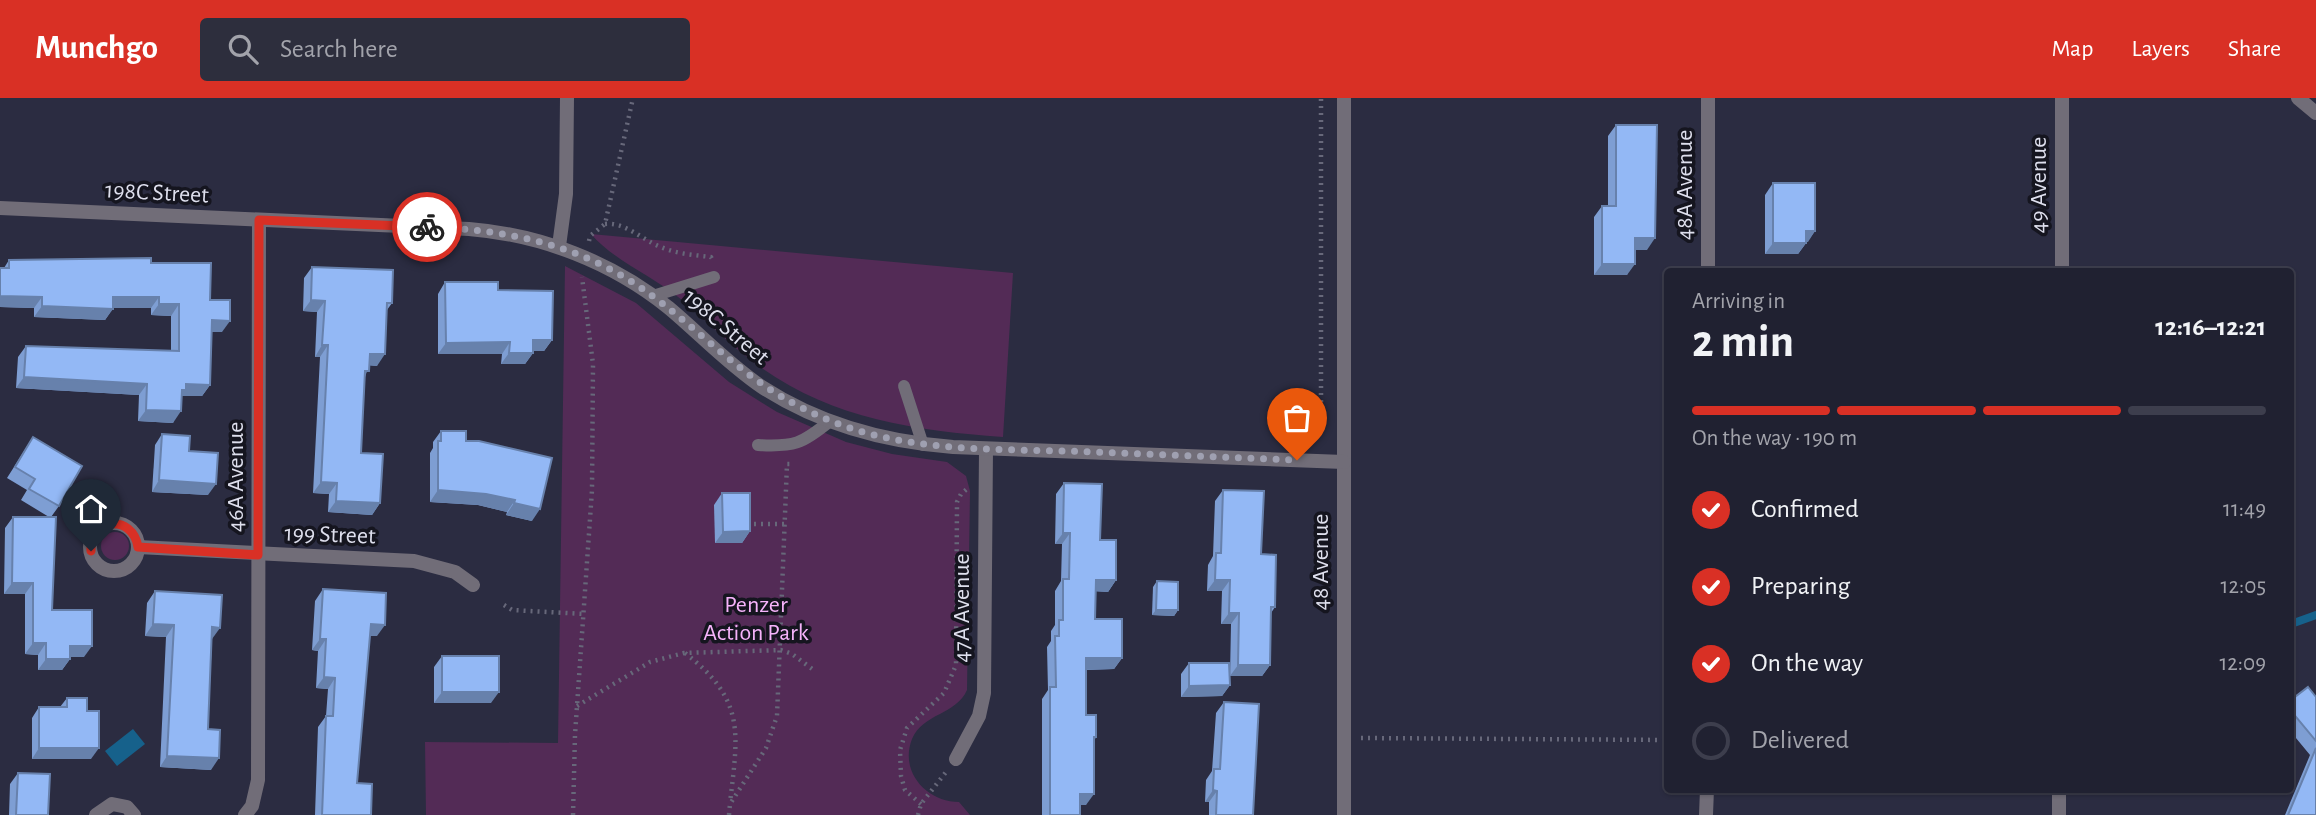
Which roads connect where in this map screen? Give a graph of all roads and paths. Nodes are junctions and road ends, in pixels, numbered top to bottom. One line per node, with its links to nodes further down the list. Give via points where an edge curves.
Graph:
1 (567, 98): 13 (street, via 566,194)
2 (633, 98): 11 (path)
3 (1321, 98): 21 (path)
4 (1344, 98): 26 (street, 48 Avenue)
5 (1707, 98): 14 (street, 48A Avenue)
6 (2062, 98): 15 (street, 49 Avenue)
7 (2298, 98): 8 (street)
8 (2316, 113)
9 (0, 208): 10 (street, 198C Street)
10 (259, 220): 13 (street, 198C Street, via 495,231); 31 (street, 46A Avenue)
11 (605, 224): 12 (path); 16 (path, via 625,227 663,248 711,257)
12 (590, 236)
13 (559, 246): 18 (street, 198C Street)
14 (1708, 268)
15 (2062, 268)
16 (715, 271): 18 (lane)
17 (582, 276): 34 (path, via 593,364)
18 (653, 296): 20 (street, 198C Street, via 764,388)
19 (904, 386): 22 (lane)
20 (830, 421): 22 (street, 198C Street); 23 (lane, via 805,441 788,447)
21 (1321, 430)
22 (923, 445): 24 (street, 198C Street)
23 (758, 446)
24 (986, 449): 26 (street, 198C Street); 41 (street, 47A Avenue, via 984,694 979,716)
25 (798, 462): 29 (path, via 787,464)
26 (1344, 463): 52 (street, 48 Avenue)
27 (967, 488): 45 (path, via 957,502 956,665 944,693 907,728 900,750 905,790)
28 (742, 524): 29 (path)
29 (785, 524): 35 (path)
30 (138, 547): 31 (street, 199 Street)
31 (258, 555): 32 (street, 199 Street, via 414,561 446,569); 49 (street, 46A Avenue, via 258,780)
32 (473, 584)
33 (504, 605): 34 (path, via 512,610)
34 (584, 614): 38 (path)
35 (780, 650): 36 (path); 37 (path, via 792,653); 44 (path, via 777,716 766,748)
36 (684, 653): 38 (path, via 650,662); 44 (path, via 705,668 731,702 735,722)
37 (815, 671)
38 (577, 707): 50 (path)
39 (1360, 738): 40 (path)
40 (1664, 740)
41 (956, 759): 45 (path)
42 (1707, 793): 53 (street)
43 (2059, 793): 54 (street)
44 (730, 804): 46 (path)
45 (921, 804): 51 (path)
46 (728, 814)
47 (96, 815): 48 (street, via 112,804 127,807)
48 (134, 815)
49 (245, 815)
50 (573, 815)
51 (918, 815)
52 (1344, 815)
53 (1706, 815)
54 (2059, 815)

